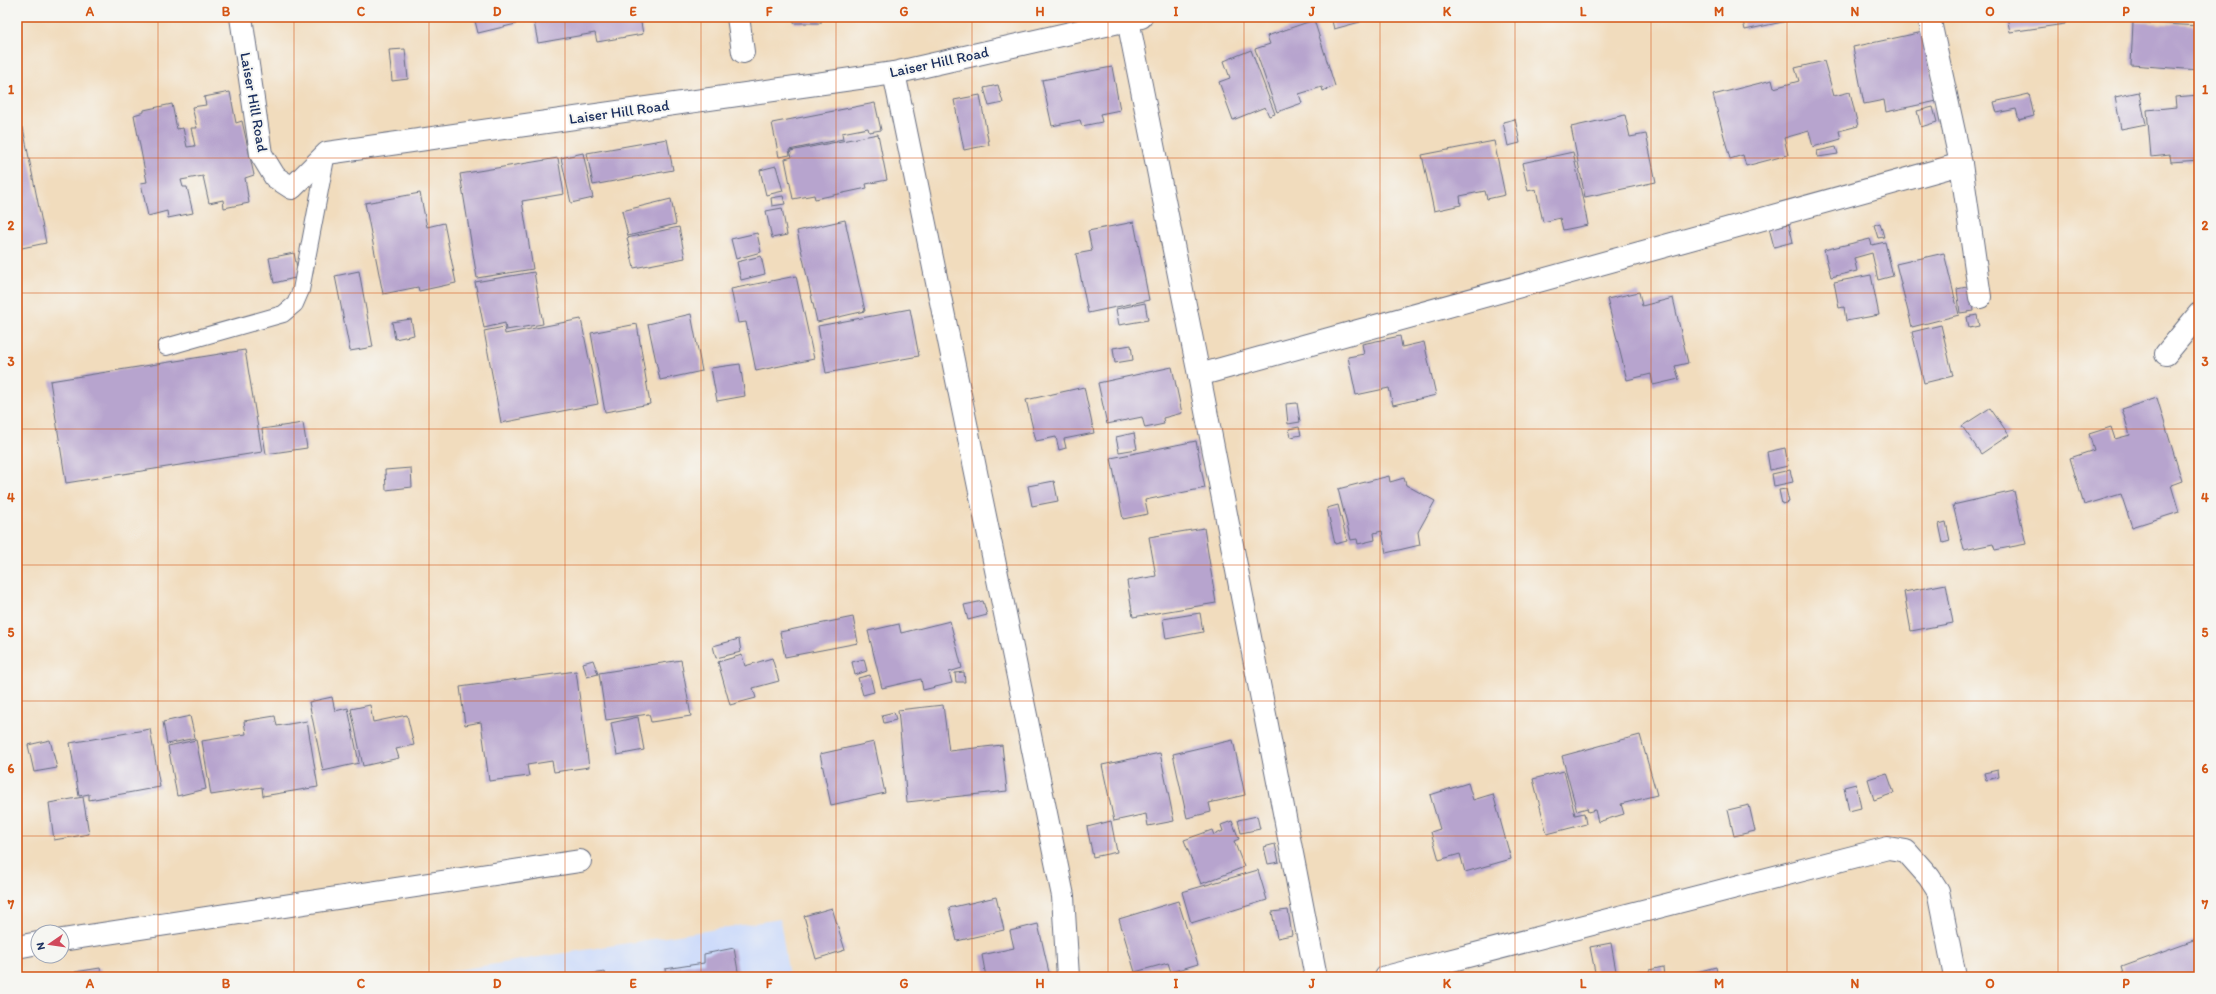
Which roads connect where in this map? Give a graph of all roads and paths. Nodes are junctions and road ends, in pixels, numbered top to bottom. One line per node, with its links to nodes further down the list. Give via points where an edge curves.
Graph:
1 (241, 17): 7 (street, Laiser Hill Road, via 261,154 274,177 292,188)
2 (738, 17): 5 (street)
3 (1929, 17): 8 (street)
4 (1134, 19): 6 (street, Laiser Hill Road); 13 (street)
5 (743, 52)
6 (894, 73): 7 (street, Laiser Hill Road); 18 (street, via 1063,896)
7 (327, 153): 11 (lane, via 301,290 295,304 283,314)
8 (1961, 164): 9 (street); 13 (street)
9 (1980, 297)
10 (2199, 314): 12 (street)
11 (166, 347)
12 (2166, 354)
13 (1199, 375): 19 (street)
14 (580, 861): 15 (street)
15 (70, 939)
16 (30, 945): 17 (street)
17 (17, 947)
18 (1068, 977)
19 (1316, 977)
20 (1386, 977): 21 (street, via 1888,848 1906,851 1938,891)
21 (1955, 977)

